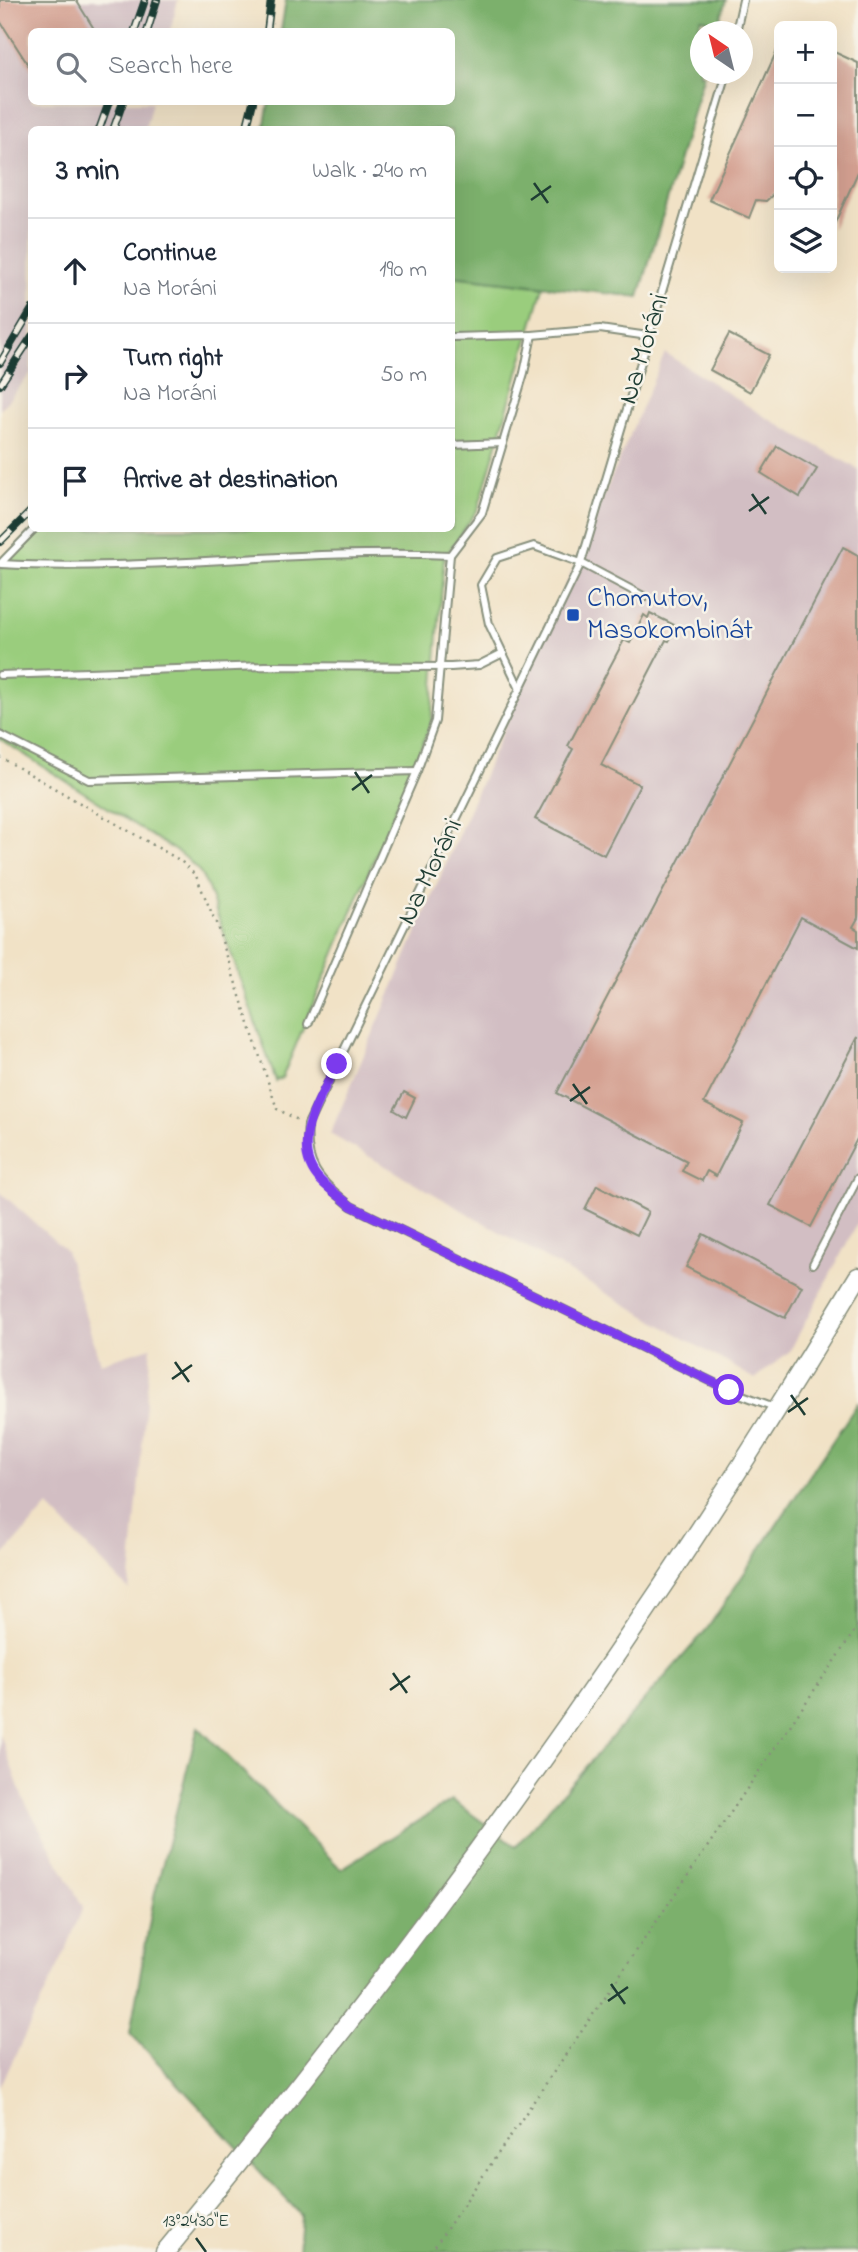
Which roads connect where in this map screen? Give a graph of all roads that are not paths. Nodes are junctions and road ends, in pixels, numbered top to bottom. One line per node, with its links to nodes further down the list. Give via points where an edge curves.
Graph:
1 (743, 0): 2 (lane)
2 (738, 21)
3 (724, 84): 5 (lane, Na Moráni)
4 (532, 335): 5 (lane, via 600,329); 6 (lane); 7 (lane)
5 (648, 336): 11 (lane, Na Moráni)
6 (455, 337)
7 (503, 443): 8 (lane); 10 (lane, via 482,513)
8 (455, 445)
9 (30, 532): 12 (lane)
10 (450, 555): 12 (lane); 15 (lane)
11 (581, 563): 13 (lane); 14 (lane, via 534,546 497,558 481,586 489,624); 17 (lane, Na Moráni)
12 (1, 564)
13 (645, 597)
14 (503, 653): 15 (lane, via 479,665); 17 (lane)
15 (440, 667): 16 (lane, via 266,666); 19 (lane, via 435,721)
16 (0, 675)
17 (520, 689): 24 (lane, Na Moráni, via 307,1124 306,1149 319,1180 351,1206 729,1390)
18 (0, 735): 19 (lane, via 89,780)
19 (417, 771): 20 (lane)
20 (307, 1024)
21 (858, 1178): 22 (lane)
22 (813, 1264)
23 (858, 1277): 24 (street)
24 (779, 1409): 25 (street, via 439,1905 279,2114)
25 (165, 2252)

